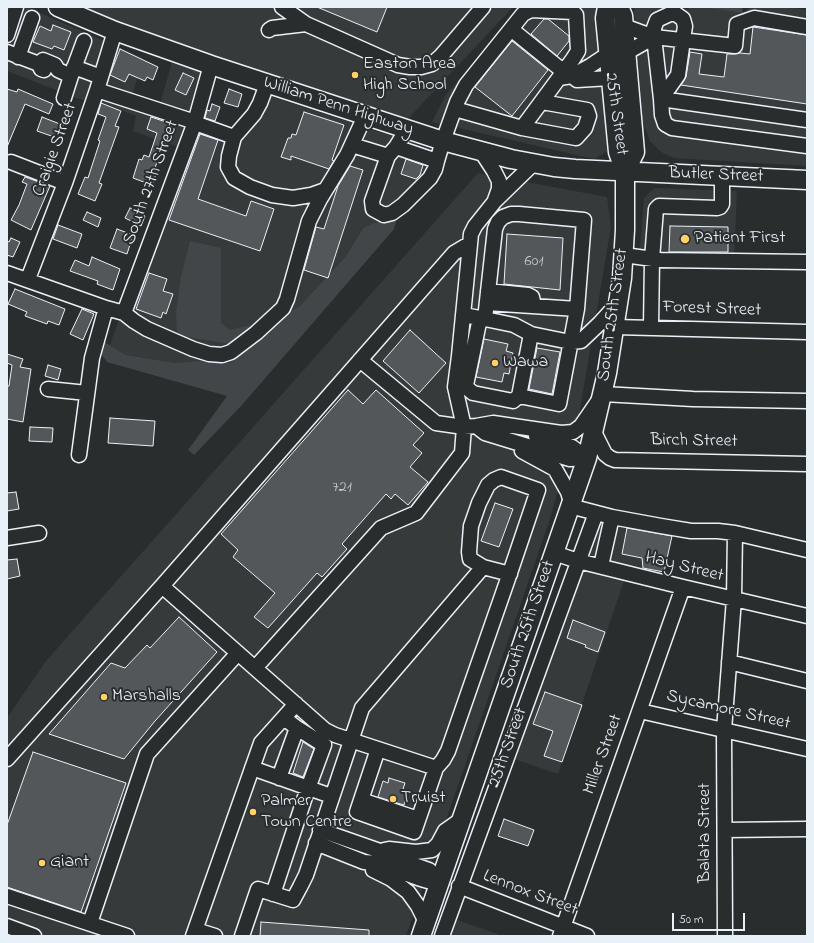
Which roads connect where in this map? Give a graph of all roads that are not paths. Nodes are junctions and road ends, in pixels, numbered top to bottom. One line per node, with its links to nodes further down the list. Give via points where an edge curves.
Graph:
1 (16, 7): 14 (street)
2 (58, 7): 13 (main road, William Penn Highway)
3 (282, 7): 8 (street)
4 (483, 7): 8 (street, via 441,56 432,64 422,67 398,65)
5 (607, 7): 18 (main road, 25th Street, via 605,18)
6 (619, 7): 9 (main road, 25th Street)
7 (32, 18): 20 (street)
8 (306, 24): 12 (street)
9 (624, 26): 15 (street); 19 (main road, 25th Street)
10 (807, 27): 16 (street, via 754,18 737,24 735,46)
11 (511, 29): 23 (street); 23 (street, via 523,14 531,10 573,12 576,15 578,51); 30 (street, via 466,85)
12 (268, 30)
13 (115, 31): 21 (main road, William Penn Highway); 25 (street, Craigie Street)
14 (7, 35)
15 (654, 37): 16 (street); 16 (street, via 657,20 676,14 683,19 685,26); 19 (street); 28 (street)
16 (683, 40): 28 (street, via 678,75)
17 (84, 41): 22 (street)
18 (608, 54): 23 (street, via 590,66); 24 (main road, 25th Street)
19 (626, 54): 45 (main road, 25th Street, via 635,152)
20 (13, 55): 22 (street, via 39,64 44,60)
21 (212, 66): 26 (main road, William Penn Highway); 33 (street, South 27th Street)
22 (68, 71): 25 (street); 27 (street)
23 (565, 75): 24 (street, via 577,80); 29 (street)
24 (610, 78): 45 (main road, 25th Street, via 618,152)
25 (99, 83): 33 (street); 48 (street, Craigie Street)
26 (267, 84): 31 (main road, William Penn Highway); 36 (street, via 254,114)
27 (64, 98)
28 (661, 98): 32 (street); 39 (street, via 662,116 665,124 672,128)
29 (542, 102): 34 (street); 34 (street, via 586,110 589,116 585,128 576,138)
30 (455, 109): 34 (street); 37 (street)
31 (366, 116): 35 (main road, William Penn Highway); 38 (street)
32 (807, 120)
33 (195, 122): 36 (street); 61 (street, South 27th Street)
34 (522, 128)
35 (407, 129): 37 (main road, William Penn Highway); 40 (street)
36 (234, 137): 49 (street, via 228,167 234,178 272,195 293,198)
37 (443, 141): 41 (main road, William Penn Highway); 42 (street)
38 (352, 145): 40 (street); 49 (street)
39 (807, 146)
40 (392, 152): 42 (street); 42 (street, via 372,201 373,209 384,215 398,209 424,184 435,169)
41 (481, 152): 44 (main road, William Penn Highway); 50 (street, via 499,181)
42 (437, 161)
43 (11, 162): 48 (street)
44 (534, 163): 45 (main road, William Penn Highway); 50 (street)
45 (626, 172): 46 (main road, Butler Street); 52 (main road, South 25th Street)
46 (722, 176): 47 (main road, Butler Street); 53 (street, via 720,207 658,206)
47 (807, 180)
48 (65, 183): 56 (street, Craigie Street)
49 (325, 190): 61 (street, via 309,221 288,299 283,308 235,350 222,355 193,349 148,329)
50 (495, 201): 51 (street, via 474,226)
51 (469, 244): 62 (street); 69 (street, via 454,253)
52 (624, 255): 53 (street); 58 (main road, South 25th Street)
53 (652, 259): 54 (street); 65 (street)
54 (807, 262)
55 (7, 272): 56 (street)
56 (28, 279): 59 (street)
57 (487, 297): 60 (street, via 534,306); 60 (street, via 495,229 503,217 519,214 584,220); 63 (street)
58 (619, 302): 64 (main road, South 25th Street); 68 (street, via 583,339)
59 (106, 308): 61 (street); 71 (street, via 92,358)
60 (577, 309): 68 (street)
61 (124, 313)
62 (463, 315): 63 (street); 75 (street, via 455,387)
63 (482, 319): 67 (street, via 514,325); 73 (street, via 466,385 470,391 513,401)
64 (615, 327): 65 (street, Forest Street); 72 (main road, South 25th Street)
65 (651, 328): 66 (street, Forest Street)
66 (807, 332)
67 (531, 334): 68 (street); 73 (street)
68 (570, 342): 73 (street, via 559,404)
69 (360, 360): 75 (street, via 436,423); 95 (street)
70 (48, 389): 71 (street)
71 (87, 393): 78 (street)
72 (603, 394): 74 (street); 76 (street, via 581,426 573,432); 77 (main road, South 25th Street)
73 (519, 396)
74 (807, 401)
75 (470, 427): 76 (street, via 485,433); 101 (street, via 462,453 416,513 381,528)
76 (491, 429): 79 (street, via 572,447); 82 (street, via 556,469)
77 (594, 432): 79 (main road, South 25th Street); 80 (street, Birch Street, via 606,454 615,460)
78 (79, 455)
79 (587, 458): 82 (main road, South 25th Street)
80 (807, 464)
81 (538, 492): 85 (street, via 511,485 497,488 490,498 481,526); 85 (street, via 501,477 494,480 488,485); 94 (street)
82 (571, 504): 83 (street); 90 (main road, South 25th Street)
83 (596, 513): 84 (street); 91 (street, 25th Street)
84 (612, 517): 87 (street, via 691,531); 92 (street)
85 (471, 526): 93 (street, via 470,559)
86 (39, 533): 88 (street)
87 (735, 533): 89 (street); 97 (street, Balata Street)
88 (7, 538)
89 (807, 550)
90 (554, 553): 91 (street, Hay Street); 117 (main road, South 25th Street)
91 (578, 560): 92 (street, Hay Street); 124 (street, 25th Street)
92 (601, 566): 96 (street, Hay Street)
93 (483, 567): 94 (street); 108 (street, via 362,708)
94 (510, 574): 113 (street, via 448,751)
95 (162, 586): 99 (street); 111 (street)
96 (683, 587): 97 (street, Hay Street); 104 (street, Miller Street)
97 (734, 599): 98 (street, Hay Street); 100 (street, Balata Street)
98 (807, 616)
99 (238, 653): 101 (street); 127 (street, via 147,754)
100 (729, 662): 102 (street); 107 (street, Balata Street)
101 (255, 668): 103 (street)
102 (807, 681)
103 (296, 704): 105 (street); 108 (street, via 325,730)
104 (640, 711): 107 (street, Sycamore Street); 130 (street, Miller Street)
105 (284, 718): 106 (street); 112 (street, via 261,743)
106 (297, 728): 114 (street); 115 (street, via 324,745)
107 (724, 730): 110 (street, Sycamore Street); 119 (street, Balata Street)
108 (351, 740): 109 (street); 116 (street)
109 (378, 749): 113 (street); 113 (street, via 357,812 414,832)
110 (807, 749)
111 (7, 759)
112 (252, 768): 114 (street); 131 (street)
113 (436, 768)
114 (279, 778): 115 (street)
115 (308, 787): 116 (street); 125 (street)
116 (331, 796): 120 (street)
117 (462, 818): 121 (street, via 445,831 432,850); 123 (main road, South 25th Street)
118 (807, 829): 119 (street)
119 (725, 830): 138 (street, Balata Street)
120 (318, 836): 121 (street); 122 (street); 125 (street, via 306,875 293,900)
121 (380, 851): 123 (street, via 429,870)
122 (364, 862): 123 (street, via 376,863 428,881); 129 (street, via 408,892 418,906)
123 (440, 880): 129 (main road)
124 (459, 886): 130 (street, Lennox Street); 136 (street, 25th Street)
125 (273, 894): 135 (street, via 258,889)
126 (7, 896): 127 (street)
127 (90, 924): 133 (street)
128 (7, 926): 132 (street)
129 (423, 929)
130 (562, 932): 137 (street, Lennox Street)
131 (195, 933): 134 (street)
132 (34, 936)
133 (127, 936)
134 (215, 936)
135 (242, 936)
136 (442, 936)
137 (587, 936)
138 (725, 936)

